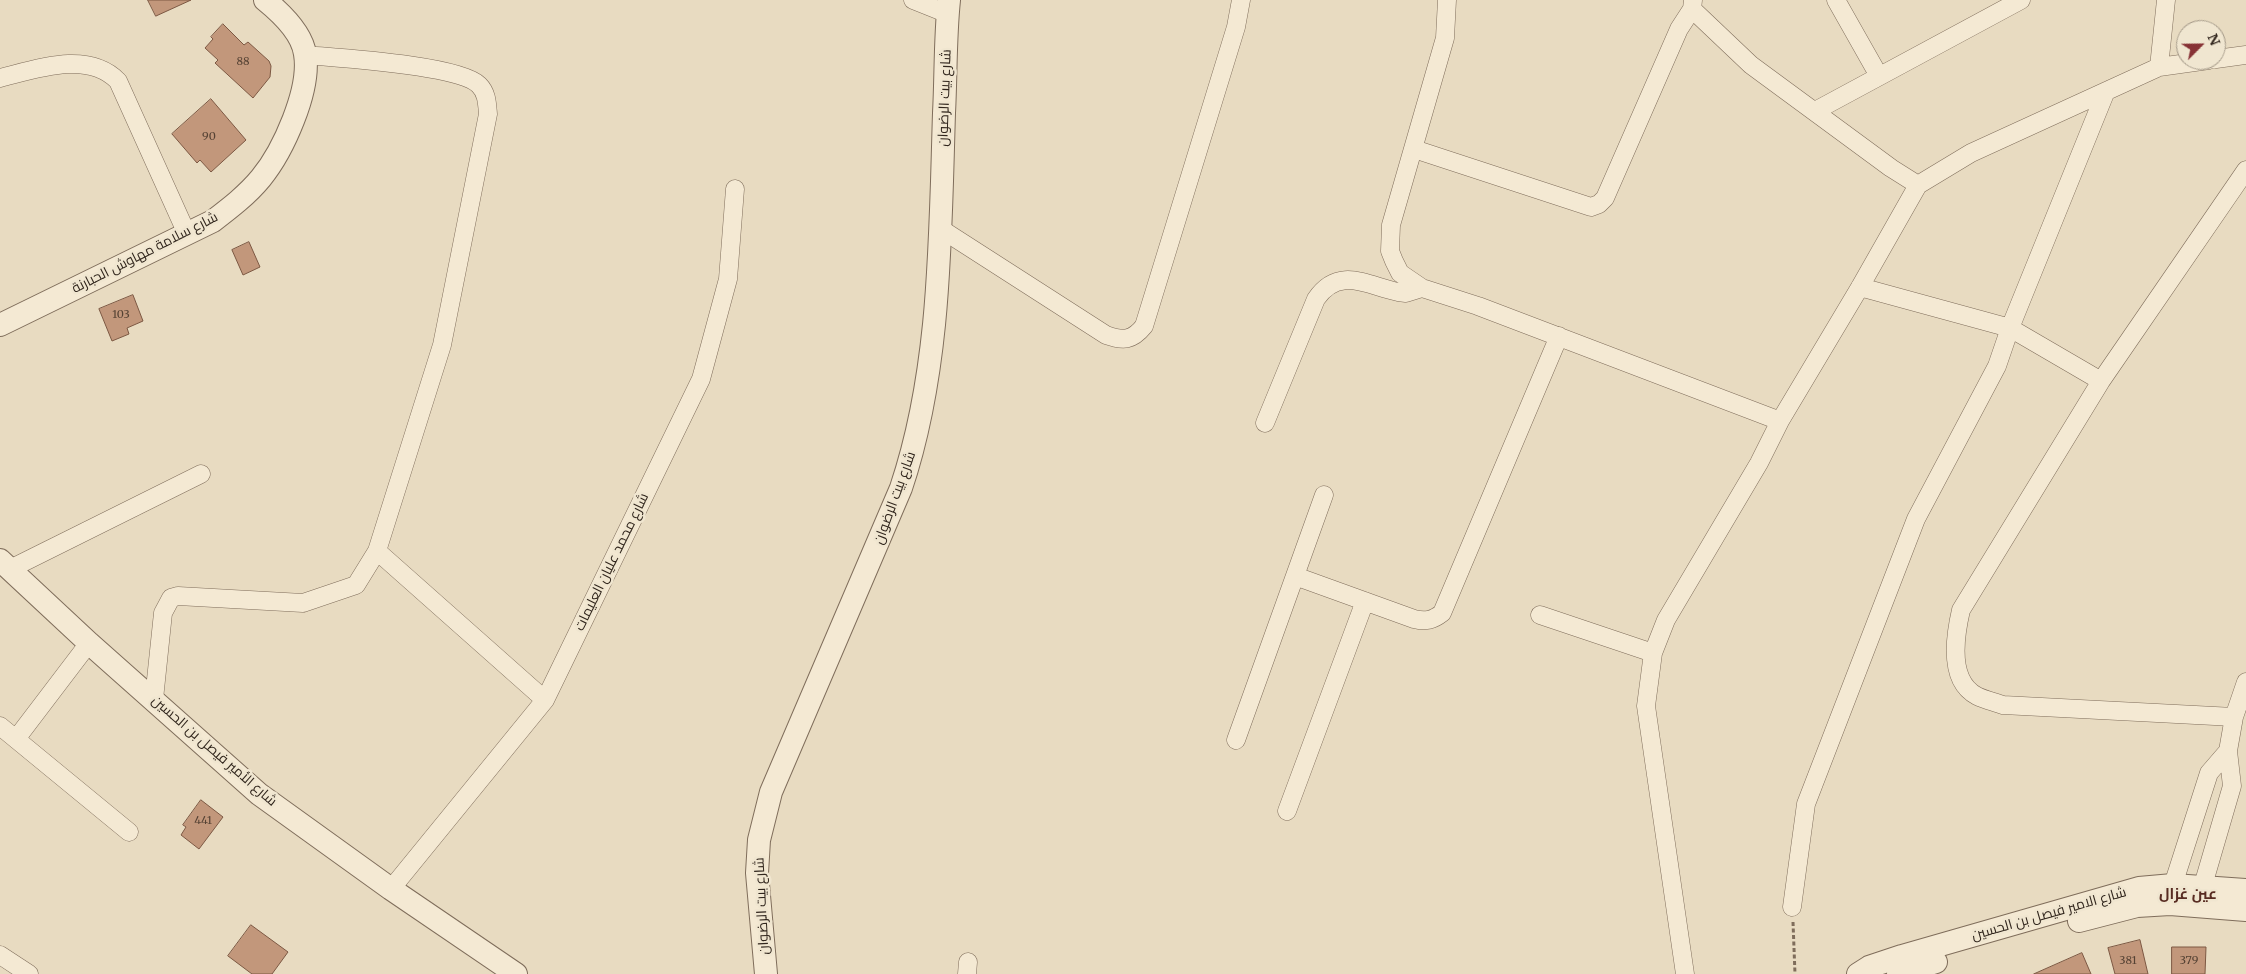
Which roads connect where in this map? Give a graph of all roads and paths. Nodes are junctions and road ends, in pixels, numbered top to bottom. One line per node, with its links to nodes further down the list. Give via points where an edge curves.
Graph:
1 (265, 0): 10 (street, via 292,27)
2 (913, 0): 9 (street)
3 (1240, 0): 23 (street, via 1233,36 1150,307 1144,326 1137,334 1128,340 1106,335)
4 (1447, 0): 19 (street, via 1445,38)
5 (1836, 0): 15 (street)
6 (2021, 0): 15 (street)
7 (2166, 0): 14 (street)
8 (1692, 5): 18 (street, via 1751,65); 19 (street, via 1605,198 1599,204 1592,207)
9 (948, 7): 23 (street, شارع بيت الرضوان)
10 (306, 55): 24 (street, شارع سلامة مهاوش الحبارنة, via 299,103 273,161 231,208); 35 (street, via 411,65 471,80 480,85 486,96 488,114 442,345)
11 (2246, 55): 12 (street)
12 (2226, 58)
13 (2176, 65): 14 (street)
14 (2159, 68): 17 (street)
15 (1879, 76): 18 (street)
16 (0, 78): 24 (street, via 59,64 94,66 109,72 118,81)
17 (2106, 91): 21 (street, via 1971,153); 28 (street)
18 (1815, 111): 21 (street)
19 (1414, 149): 26 (street, via 1391,225 1390,251 1400,274)
20 (2246, 170): 30 (street)
21 (1918, 185): 25 (street)
22 (735, 189): 44 (street, شارع محمد عليان العليمات, via 728,279 701,379)
23 (941, 229): 61 (street, شارع بيت الرضوان, via 933,329 913,453 891,514 770,792 762,822 757,873)
24 (187, 234): 27 (street, شارع سلامة مهاوش الحبارنة)
25 (1860, 287): 28 (street); 31 (street)
26 (1422, 288): 29 (street); 32 (street, via 1398,292 1349,279 1327,286 1316,299)
27 (0, 325)
28 (2010, 328): 30 (street); 56 (street, via 1997,366 1916,520 1806,804)
29 (1559, 336): 31 (street); 38 (street, via 1442,613 1424,621)
30 (2101, 381): 45 (street, via 1961,610 1957,626 1957,671 1976,696 2003,705)
31 (1780, 421): 41 (street, via 1759,463 1666,620)
32 (1265, 423)
33 (201, 474): 36 (street)
34 (1324, 495): 37 (street)
35 (377, 551): 43 (street, via 356,585 303,604 171,598 163,613); 44 (street)
36 (5, 565): 40 (street, شارع الأمير فيصل بن الحسين)
37 (1294, 576): 38 (street); 48 (street)
38 (1364, 601): 50 (street)
39 (1540, 616): 41 (street)
40 (89, 643): 43 (street, شارع الأمير فيصل بن الحسين); 47 (street)
41 (1653, 653): 62 (street, via 1646,706)
42 (2246, 682): 45 (street)
43 (154, 699): 52 (street, شارع الأمير فيصل بن الحسين, via 259,794)
44 (545, 700): 52 (street, شارع محمد عليان العليمات)
45 (2234, 717): 49 (street)
46 (0, 726): 47 (street)
47 (16, 739): 51 (street)
48 (1236, 740)
49 (2228, 751): 54 (street, via 2209,773); 55 (street, via 2232,786)
50 (1287, 810)
51 (129, 832)
52 (391, 889): 60 (street, شارع الأمير فيصل بن الحسين)
53 (2246, 890): 55 (street, شارع الامير فيصل بن الحسين)
54 (2171, 895): 55 (street, شارع الامير فيصل بن الحسين); 64 (street, شارع الامير فيصل بن الحسين, via 2133,890 1902,956); 65 (street, شارع الامير فيصل بن الحسين, via 2033,932)
55 (2200, 897): 57 (street, شارع الامير فيصل بن الحسين)
56 (1792, 907): 63 (path)
57 (2246, 910)
58 (0, 955): 59 (street)
59 (29, 974)
60 (516, 974)
61 (766, 974)
62 (1685, 974)
63 (1795, 974)
64 (1858, 974)
65 (1898, 974)

